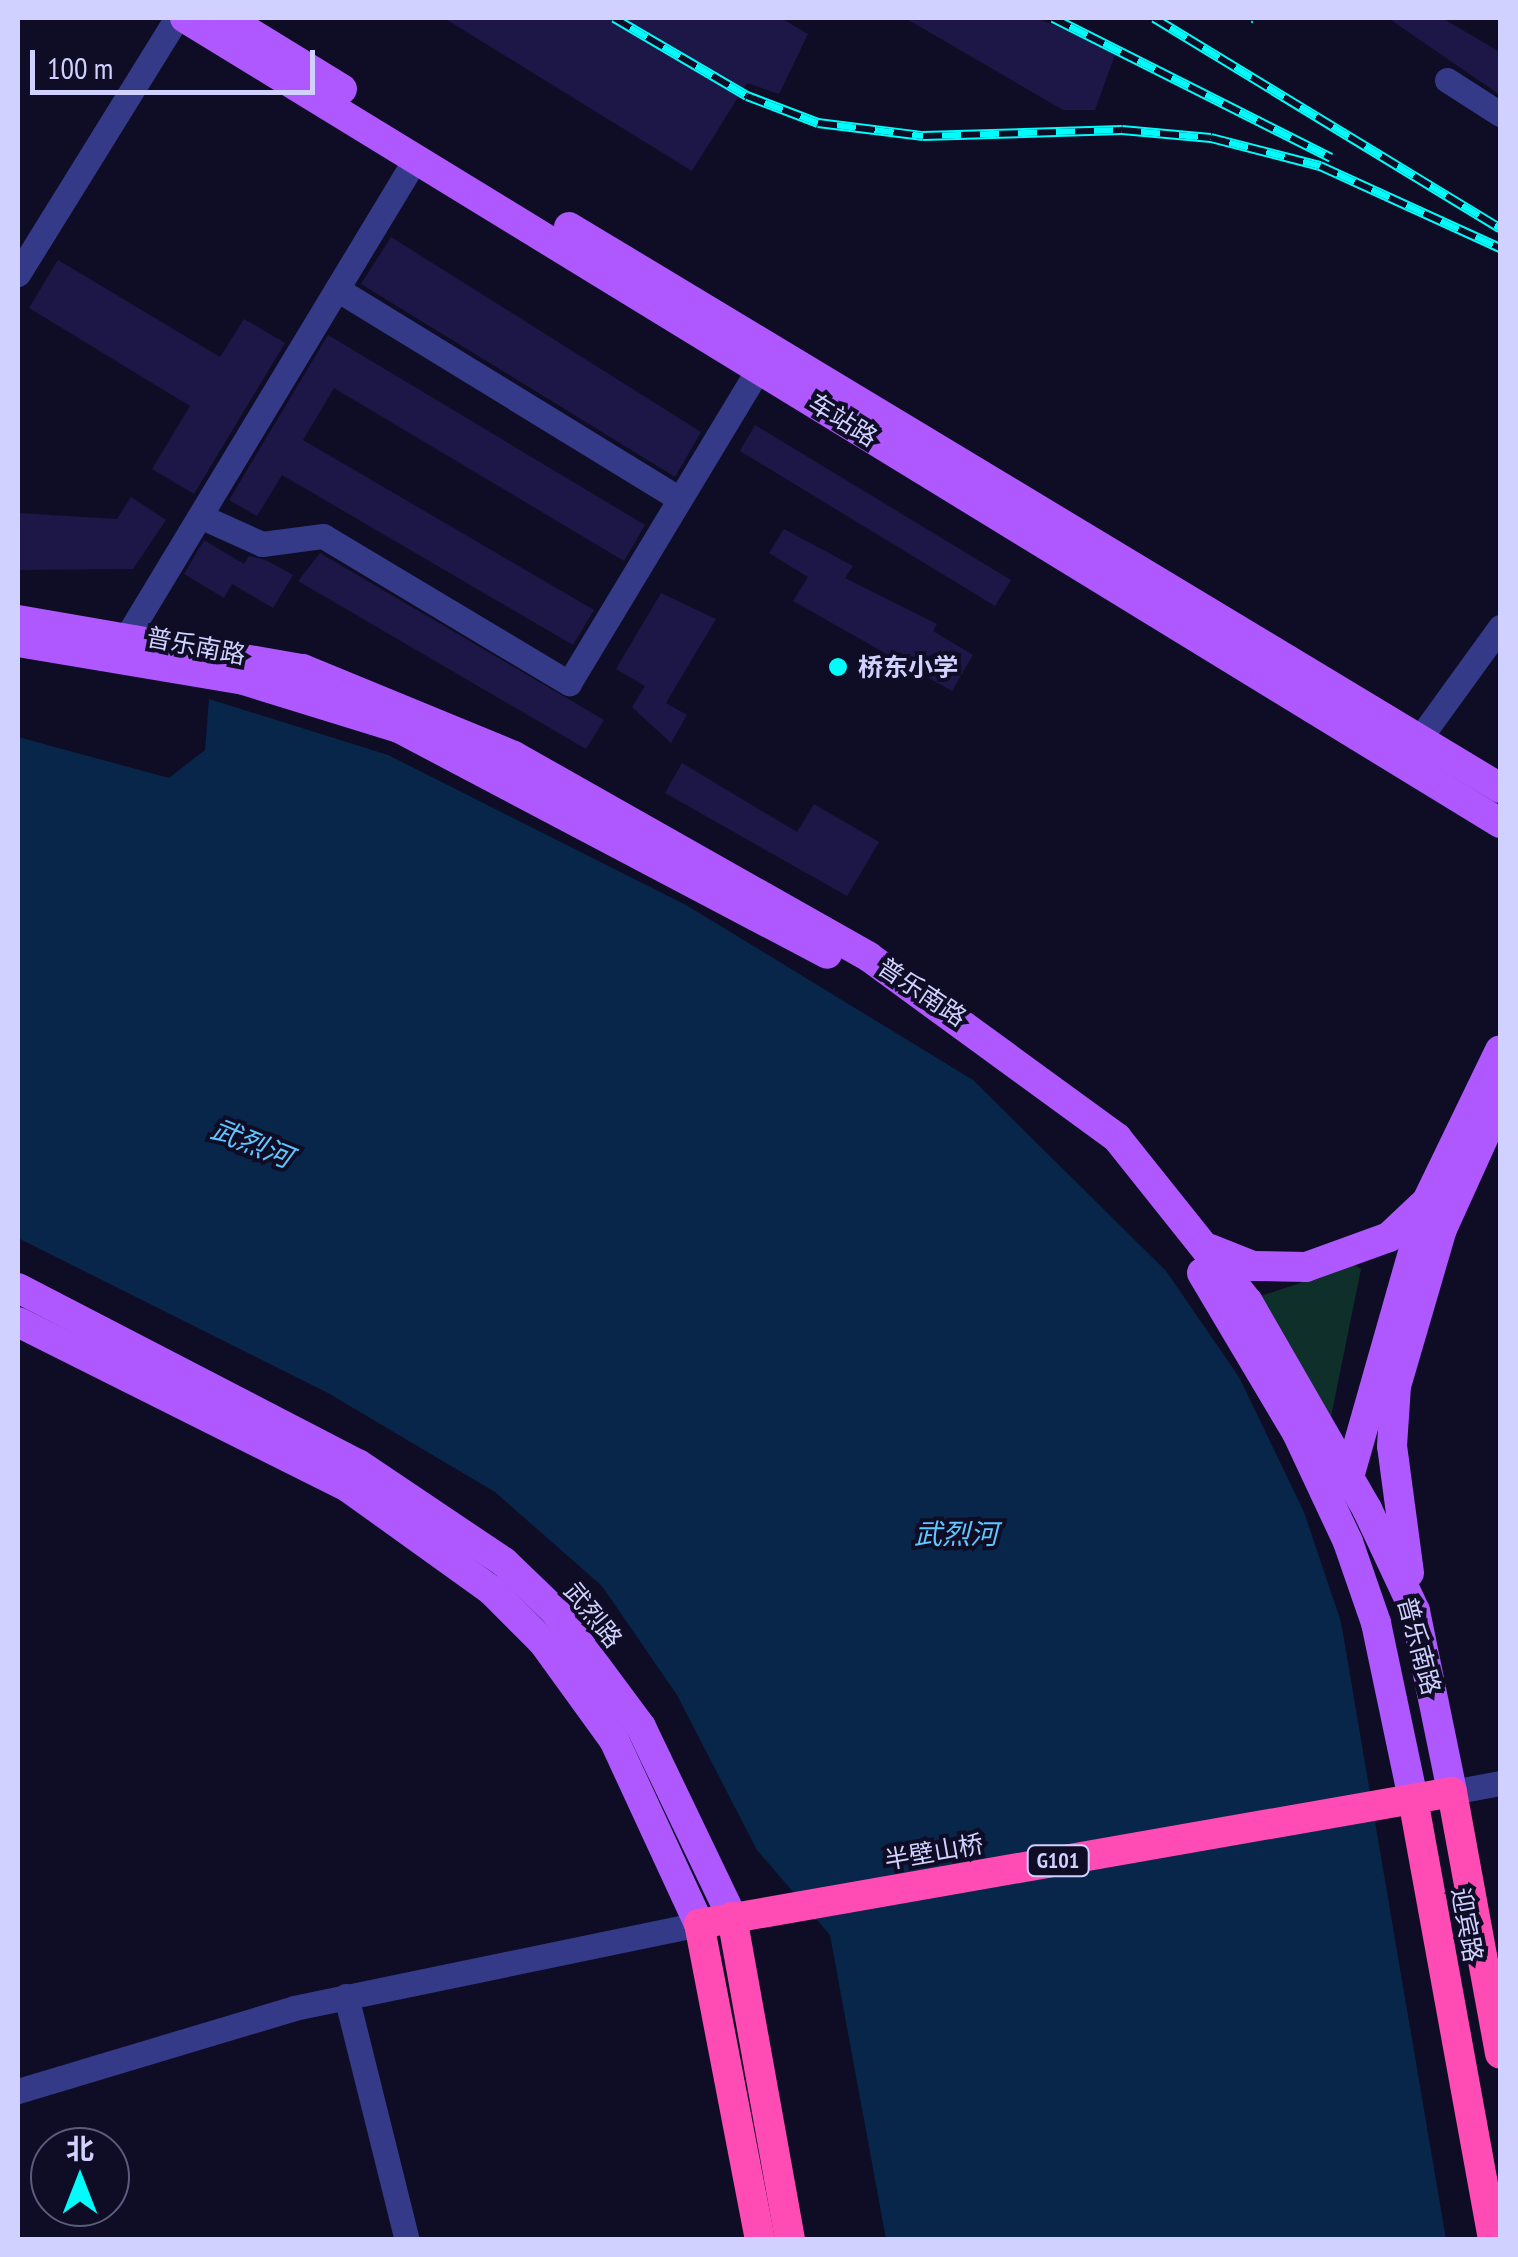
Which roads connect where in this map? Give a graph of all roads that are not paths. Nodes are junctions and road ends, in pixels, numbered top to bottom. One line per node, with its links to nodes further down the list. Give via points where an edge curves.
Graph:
1 (177, 18): 7 (street)
2 (185, 18): 6 (main road, 车站路)
3 (226, 18): 16 (main road, 车站路)
4 (1447, 80): 5 (street)
5 (1500, 114)
6 (416, 158): 8 (street); 9 (main road, 车站路)
7 (18, 274)
8 (338, 289): 10 (street); 11 (street)
9 (759, 368): 10 (street); 18 (main road, 车站路)
10 (680, 499): 11 (street, via 570,682 324,536 262,544)
11 (200, 516): 14 (street)
12 (18, 620): 14 (main road, 普乐南路)
13 (1500, 627): 16 (street)
14 (129, 632): 22 (main road, 普乐南路, via 303,669 407,706 654,828 1002,1045 1117,1138)
15 (18, 642): 29 (main road, 普乐南路, via 240,680 399,728 816,947 926,1014 1102,1152 1194,1260 1297,1433 1376,1623)
16 (1419, 739): 17 (main road, 车站路)
17 (1500, 788)
18 (1500, 823)
19 (1500, 1050): 21 (main road)
20 (1500, 1101): 26 (main road, via 1442,1229 1396,1386 1392,1446)
21 (1428, 1199): 22 (main road, via 1388,1237 1306,1267 1253,1266); 25 (main road)
22 (1208, 1248): 25 (main road, 普乐南路)
23 (18, 1288): 30 (main road, 武烈路, via 358,1464 504,1562 554,1611 642,1727)
24 (18, 1322): 31 (main road, via 350,1488 491,1590 543,1642 614,1740)
25 (1349, 1477): 26 (main road, 普乐南路)
26 (1415, 1611): 28 (main road, 普乐南路)
27 (1500, 1783): 28 (street)
28 (1452, 1792): 29 (highway, G101); 33 (highway, 迎宾路)
29 (1413, 1799): 30 (highway, 半壁山桥 / G101); 38 (highway, 迎宾路)
30 (732, 1917): 31 (highway, G101); 37 (highway, 武烈路)
31 (698, 1924): 32 (street); 36 (highway)
32 (346, 1996): 34 (street); 35 (street)
33 (1500, 2054)
34 (18, 2090)
35 (408, 2240)
36 (760, 2240)
37 (790, 2240)
38 (1492, 2240)

